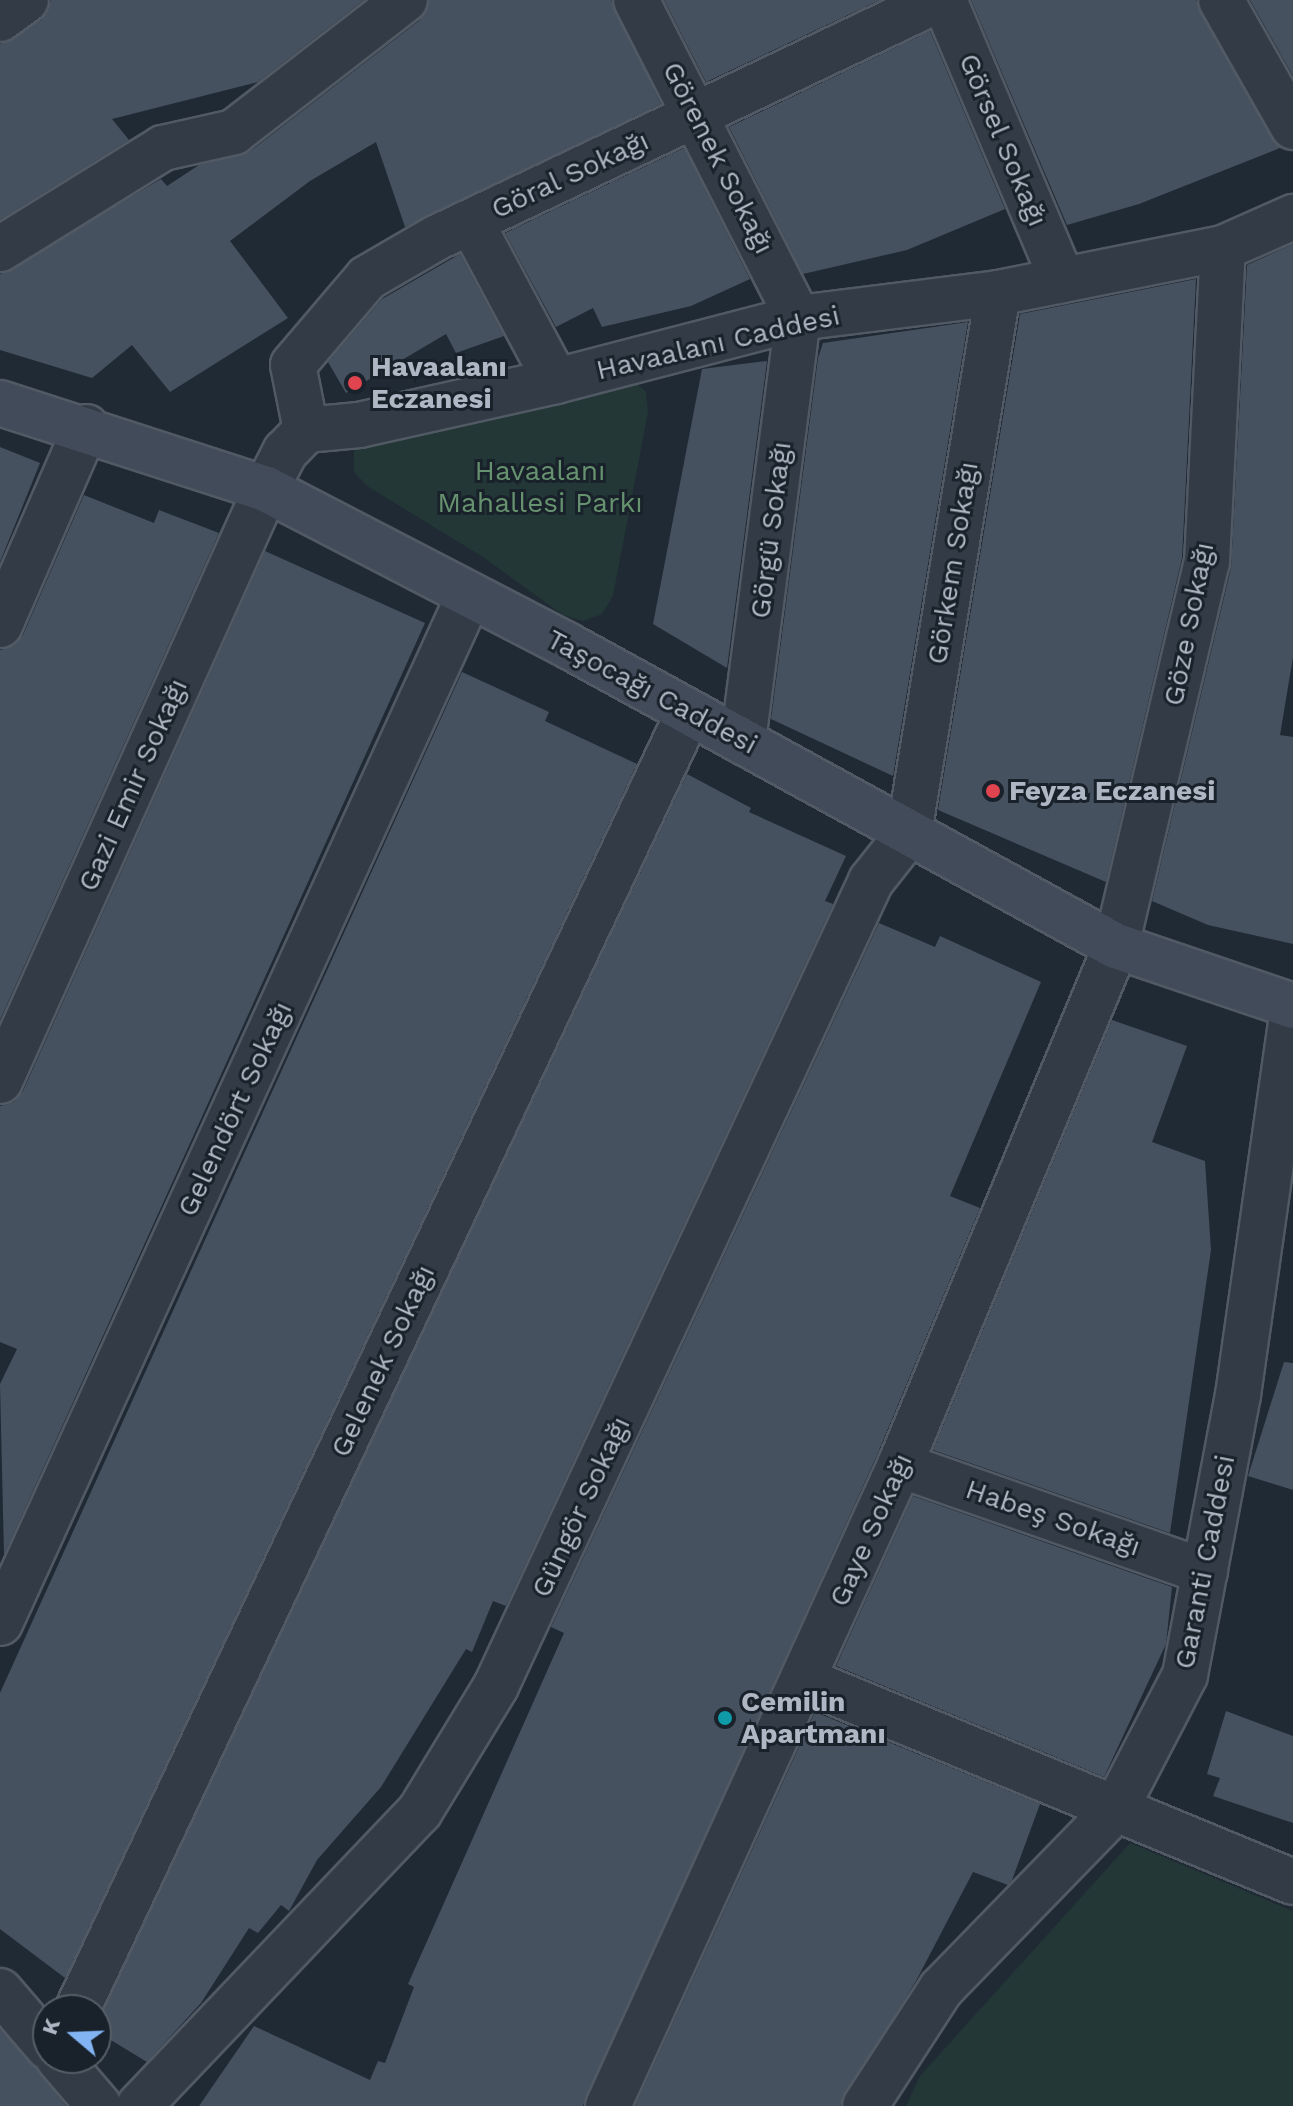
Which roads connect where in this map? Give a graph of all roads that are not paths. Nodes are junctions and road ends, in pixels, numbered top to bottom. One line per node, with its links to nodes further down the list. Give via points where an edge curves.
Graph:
1 (26, 0): 6 (street)
2 (405, 0): 12 (street, via 234,132 163,148)
3 (636, 0): 7 (street, Görenek Sokağı)
4 (941, 0): 7 (street, Göral Sokağı); 13 (street, Görsel Sokağı)
5 (1221, 0): 8 (street)
6 (0, 19)
7 (698, 115): 10 (street, Göral Sokağı); 15 (street, Görenek Sokağı)
8 (1293, 127)
9 (1293, 217): 11 (street, Havaalanı Caddesi)
10 (471, 222): 16 (street); 19 (street, Göral Sokağı, via 367,278 293,365)
11 (1223, 248): 13 (street, Havaalanı Caddesi); 26 (street, Göze Sokağı, via 1207,562)
12 (0, 249)
13 (1062, 280): 14 (street, Havaalanı Caddesi)
14 (998, 293): 15 (street, Havaalanı Caddesi); 25 (street, Görkem Sokağı)
15 (798, 318): 16 (street, Havaalanı Caddesi); 24 (street, Görgü Sokağı)
16 (556, 381): 19 (street, Havaalanı Caddesi, via 359,425)
17 (0, 403): 18 (main road, Taşocağı Caddesi)
18 (86, 427): 20 (main road, Taşocağı Caddesi); 22 (street)
19 (306, 430): 20 (street, via 285,452)
20 (266, 489): 21 (main road, Taşocağı Caddesi); 28 (street, Gazi Emir Sokağı)
21 (469, 596): 23 (main road, Taşocağı Caddesi); 31 (street, Gelendört Sokağı)
22 (0, 625)
23 (689, 712): 24 (main road, Taşocağı Caddesi); 36 (street, Gelenek Sokağı)
24 (743, 741): 25 (main road, Taşocağı Caddesi)
25 (909, 833): 26 (main road, Taşocağı Caddesi); 40 (street, Güngör Sokağı, via 871,881 762,1125 489,1699 420,1811)
26 (1116, 946): 27 (main road, Taşocağı Caddesi); 29 (street, Gaye Sokağı)
27 (1293, 1008): 30 (street, Garanti Caddesi, via 1238,1395)
28 (0, 1081)
29 (900, 1465): 30 (street, Habeş Sokağı); 32 (street, Gaye Sokağı)
30 (1205, 1572): 33 (street, Garanti Caddesi, via 1185,1675)
31 (0, 1623)
32 (804, 1680): 33 (street); 41 (street, Gaye Sokağı)
33 (1115, 1810): 34 (street); 42 (street, Garanti Caddesi, via 941,1989)
34 (1293, 1882)
35 (0, 1991): 37 (street)
36 (85, 1994)
37 (32, 2028)
38 (72, 2074): 39 (street)
39 (99, 2106)
40 (139, 2106)
41 (608, 2106)
42 (865, 2106)

